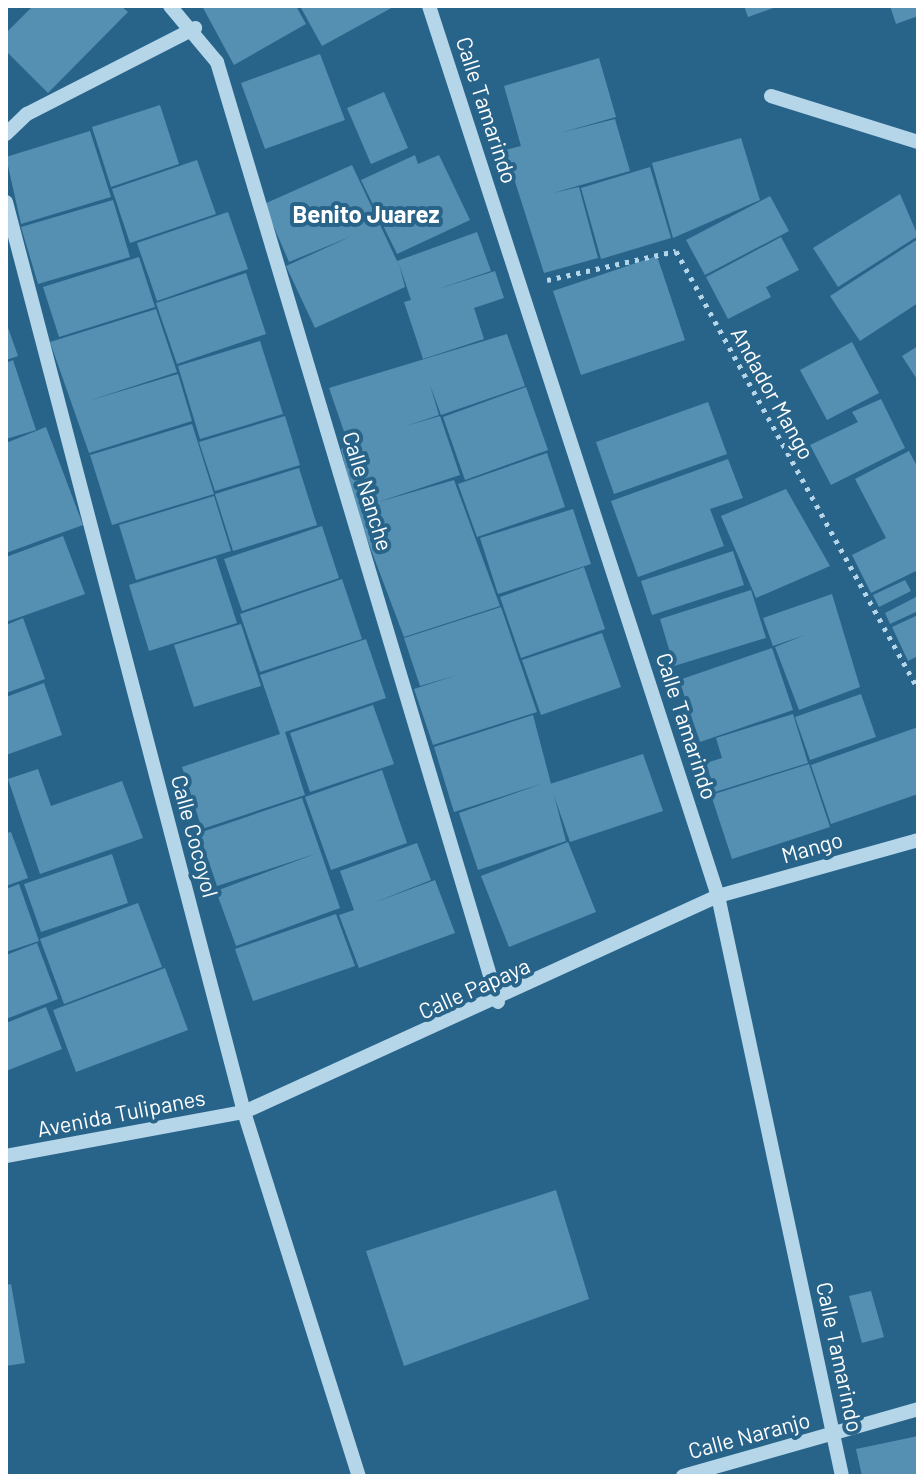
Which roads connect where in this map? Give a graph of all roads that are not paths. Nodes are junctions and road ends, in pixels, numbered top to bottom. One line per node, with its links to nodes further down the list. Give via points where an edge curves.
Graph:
1 (170, 6): 3 (street, Calle Nanche)
2 (429, 6): 9 (street, Calle Tamarindo)
3 (195, 28): 5 (street, via 27,114); 10 (street, Calle Nanche, via 217,62)
4 (771, 96): 6 (street)
5 (6, 134)
6 (918, 142)
7 (6, 202): 11 (street, Calle Cocoyol)
8 (918, 840): 9 (street, Mango)
9 (718, 896): 10 (street, Calle Papaya); 14 (street, Calle Tamarindo)
10 (498, 1002): 11 (street, Calle Papaya)
11 (244, 1112): 12 (street, Avenida Tulipanes); 15 (street, Calle Cocoyol)
12 (6, 1156)
13 (918, 1409): 14 (street, Calle Naranjo)
14 (835, 1434): 16 (street, Calle Naranjo); 17 (street, Calle Tamarindo)
15 (359, 1476)
16 (683, 1476)
17 (842, 1476)

